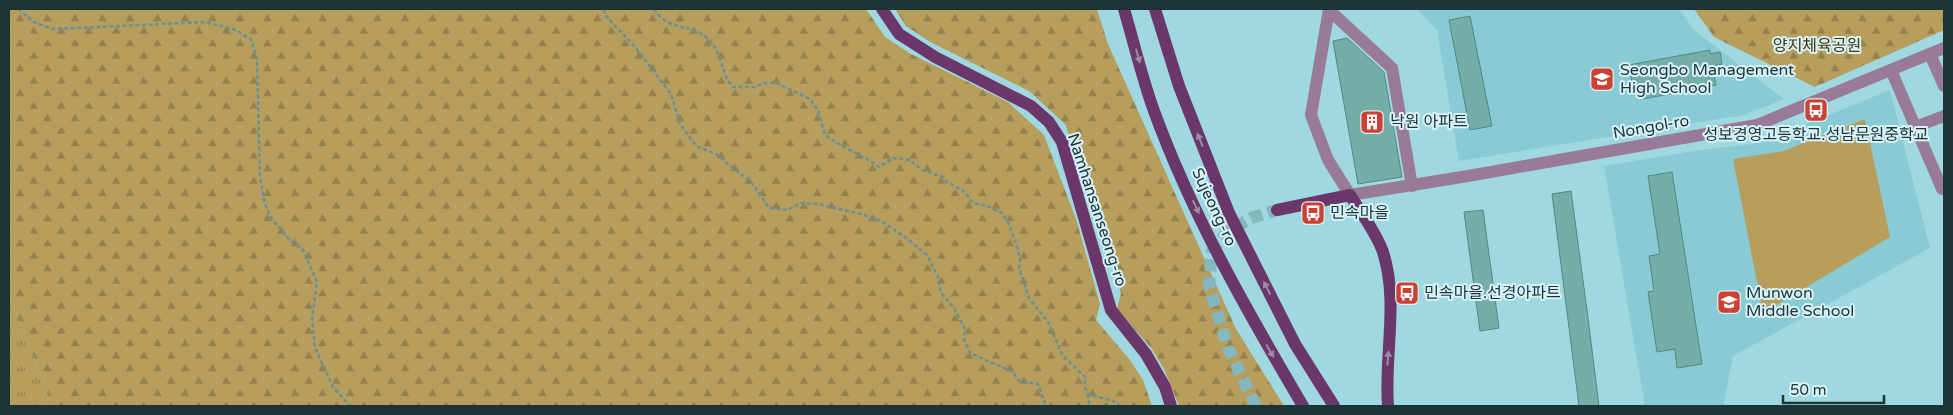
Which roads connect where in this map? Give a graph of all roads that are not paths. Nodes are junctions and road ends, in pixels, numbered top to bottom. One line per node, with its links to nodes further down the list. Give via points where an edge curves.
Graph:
1 (882, 9): 15 (main road, Namhansanseong-ro, via 899,34 935,57 1032,106 1049,122 1062,142 1111,310 1146,354 1165,387)
2 (1124, 9): 16 (main road, Sujeong-ro, one-way to 16, via 1154,110 1184,182 1251,320)
3 (1155, 9): 17 (main road, Sujeong-ro, one-way to 3, via 1295,344 1229,213 1178,86)
4 (1329, 9): 11 (street, via 1392,68); 13 (street, via 1311,115 1328,160)
5 (1944, 48): 6 (street, Nongol-ro)
6 (1930, 54): 7 (street, Nongol-ro); 8 (street)
7 (1891, 70): 10 (street); 11 (street, Nongol-ro, via 1757,125)
8 (1944, 86)
9 (1944, 116): 10 (street)
10 (1915, 127): 12 (street)
11 (1412, 186): 13 (street, Nongol-ro)
12 (1943, 189)
13 (1350, 195): 14 (main road); 18 (main road, one-way to 13, via 1386,381 1391,315 1388,271 1374,233)
14 (1277, 210)
15 (1171, 406)
16 (1303, 406)
17 (1334, 406)
18 (1388, 406)

